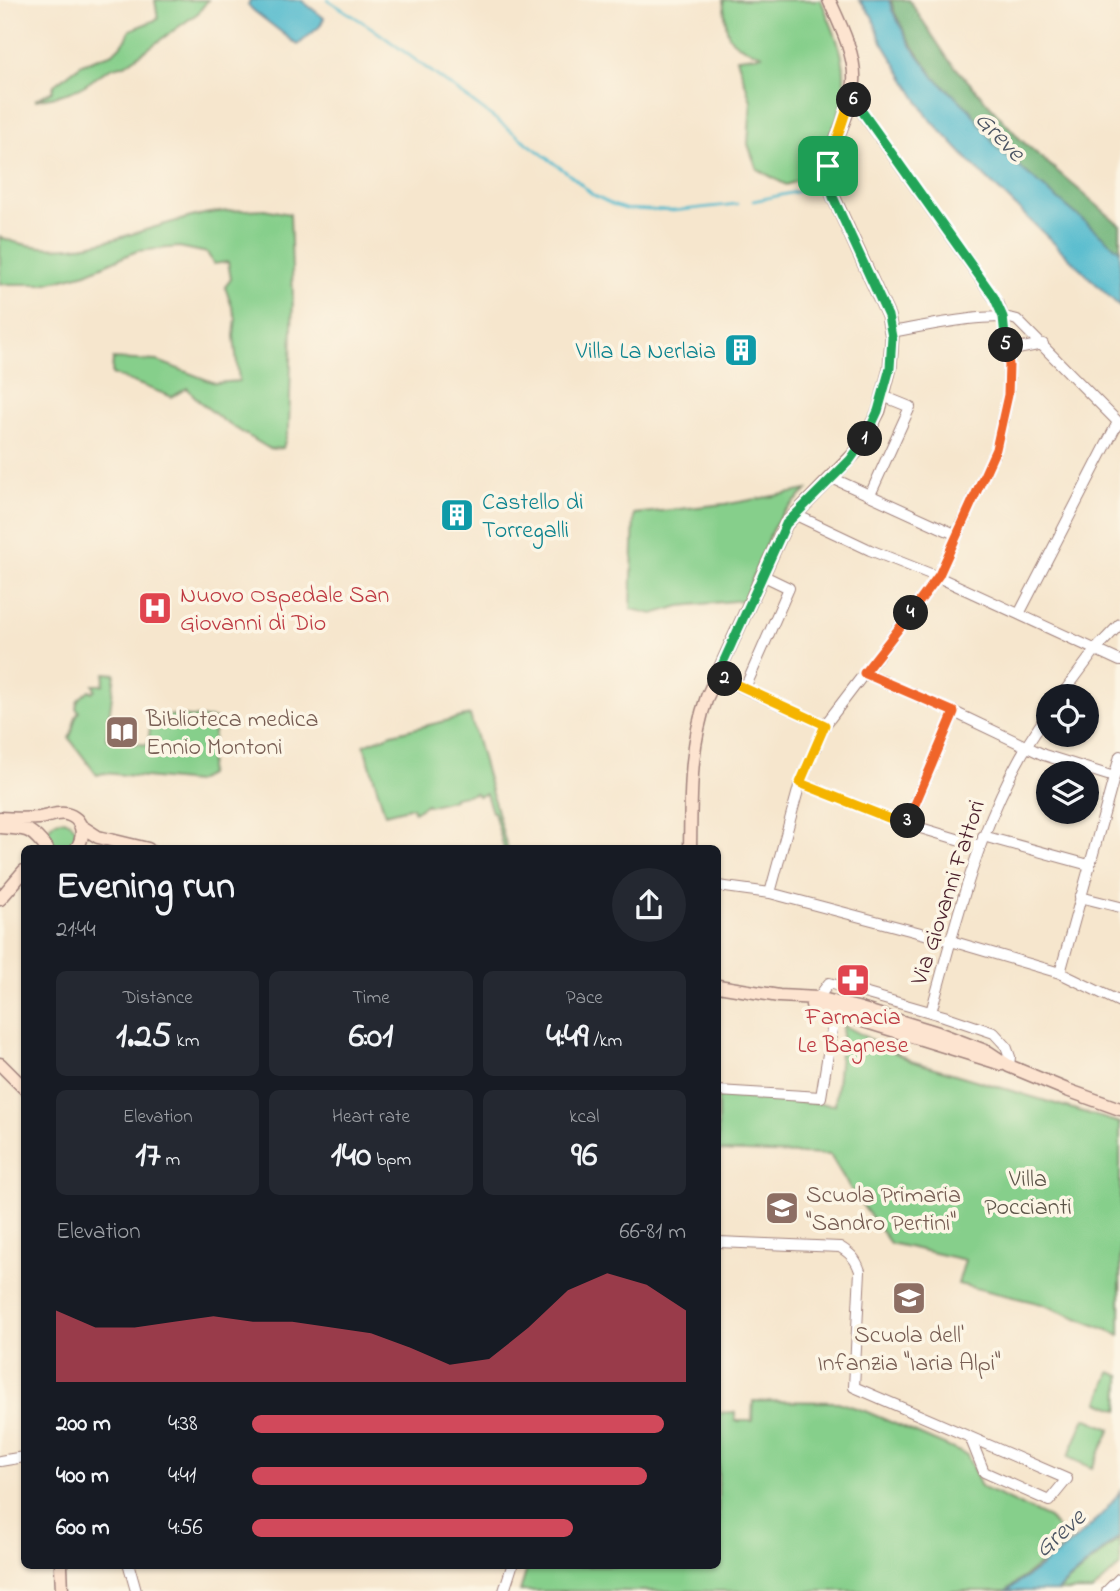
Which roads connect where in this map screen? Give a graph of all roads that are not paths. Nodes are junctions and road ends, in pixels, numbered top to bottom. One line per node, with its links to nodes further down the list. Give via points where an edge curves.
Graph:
1 (829, 0): 2 (main road, via 852,64)
2 (851, 97): 3 (street, via 982,279); 4 (main road, via 829,160 828,180)
3 (1003, 317): 4 (street); 5 (street, via 1022,323); 6 (street)
4 (891, 332): 7 (main road, via 892,358)
5 (1043, 344): 6 (street); 8 (street)
6 (1007, 351): 12 (street, via 1008,395 996,449)
7 (883, 396): 9 (main road, via 865,439); 10 (street, via 910,407)
8 (1119, 423): 15 (street)
9 (832, 478): 10 (street); 11 (main road)
10 (870, 495): 12 (street)
11 (794, 514): 13 (main road); 14 (street)
12 (957, 535): 14 (street)
13 (762, 575): 20 (main road); 22 (street, via 789,589)
14 (938, 577): 15 (street); 19 (street)
15 (1019, 614): 17 (street)
16 (1120, 624): 17 (street)
17 (1096, 649): 18 (street); 21 (street)
18 (1120, 661)
19 (864, 673): 23 (street); 24 (street)
20 (717, 676): 22 (street); 40 (main road, via 692,754)
21 (1070, 684)
22 (745, 688): 24 (street)
23 (954, 712): 26 (street); 32 (street)
24 (825, 725): 29 (street)
25 (1036, 730): 26 (street, Via Giovanni Fattori)
26 (1025, 745): 28 (street); 35 (street, Via Giovanni Fattori)
27 (1120, 757): 28 (street)
28 (1114, 777): 41 (street)
29 (800, 783): 32 (street); 44 (street)
30 (52, 816): 31 (main road); 34 (main road, via 69,815); 37 (main road, via 41,829)
31 (0, 818)
32 (906, 824): 35 (street)
33 (0, 827): 36 (main road, via 24,828)
34 (81, 827): 38 (main road); 39 (main road, via 98,837)
35 (981, 841): 41 (street); 48 (street, Via Giovanni Fattori)
36 (44, 845)
37 (45, 845)
38 (78, 845)
39 (131, 845)
40 (690, 845)
41 (1089, 865): 45 (street)
42 (21, 874): 46 (main road)
43 (721, 886): 44 (street)
44 (770, 893): 48 (street)
45 (1080, 897): 47 (street); 49 (street)
46 (0, 899)
47 (1120, 907)
48 (951, 941): 49 (street); 55 (street, Via Giovanni Fattori)
49 (1060, 973): 54 (street)
50 (721, 986): 51 (main road)
51 (779, 996): 52 (main road); 56 (main road)
52 (818, 998): 53 (street, via 829,984); 57 (main road)
53 (878, 998): 55 (street); 57 (street)
54 (1120, 1002)
55 (931, 1012): 59 (street, via 997,1035 1009,1051)
56 (841, 1013): 57 (main road); 61 (street, via 833,1023 821,1097)
57 (874, 1019): 59 (main road, via 939,1033 988,1052)
58 (0, 1064): 60 (main road)
59 (1009, 1066): 62 (main road)
60 (21, 1085)
61 (721, 1091)
62 (1120, 1109)
63 (721, 1242): 64 (street, via 840,1247 854,1256 860,1271 855,1387)
64 (970, 1437): 64 (street, via 984,1472 1049,1501 1067,1479)
65 (21, 1458): 66 (street)
66 (0, 1461)
67 (61, 1569): 71 (main road)
68 (130, 1569): 72 (street)
69 (511, 1569): 73 (street)
70 (1120, 1578): 74 (street)
71 (62, 1591)
72 (136, 1591)
73 (504, 1591)
74 (1107, 1591)

